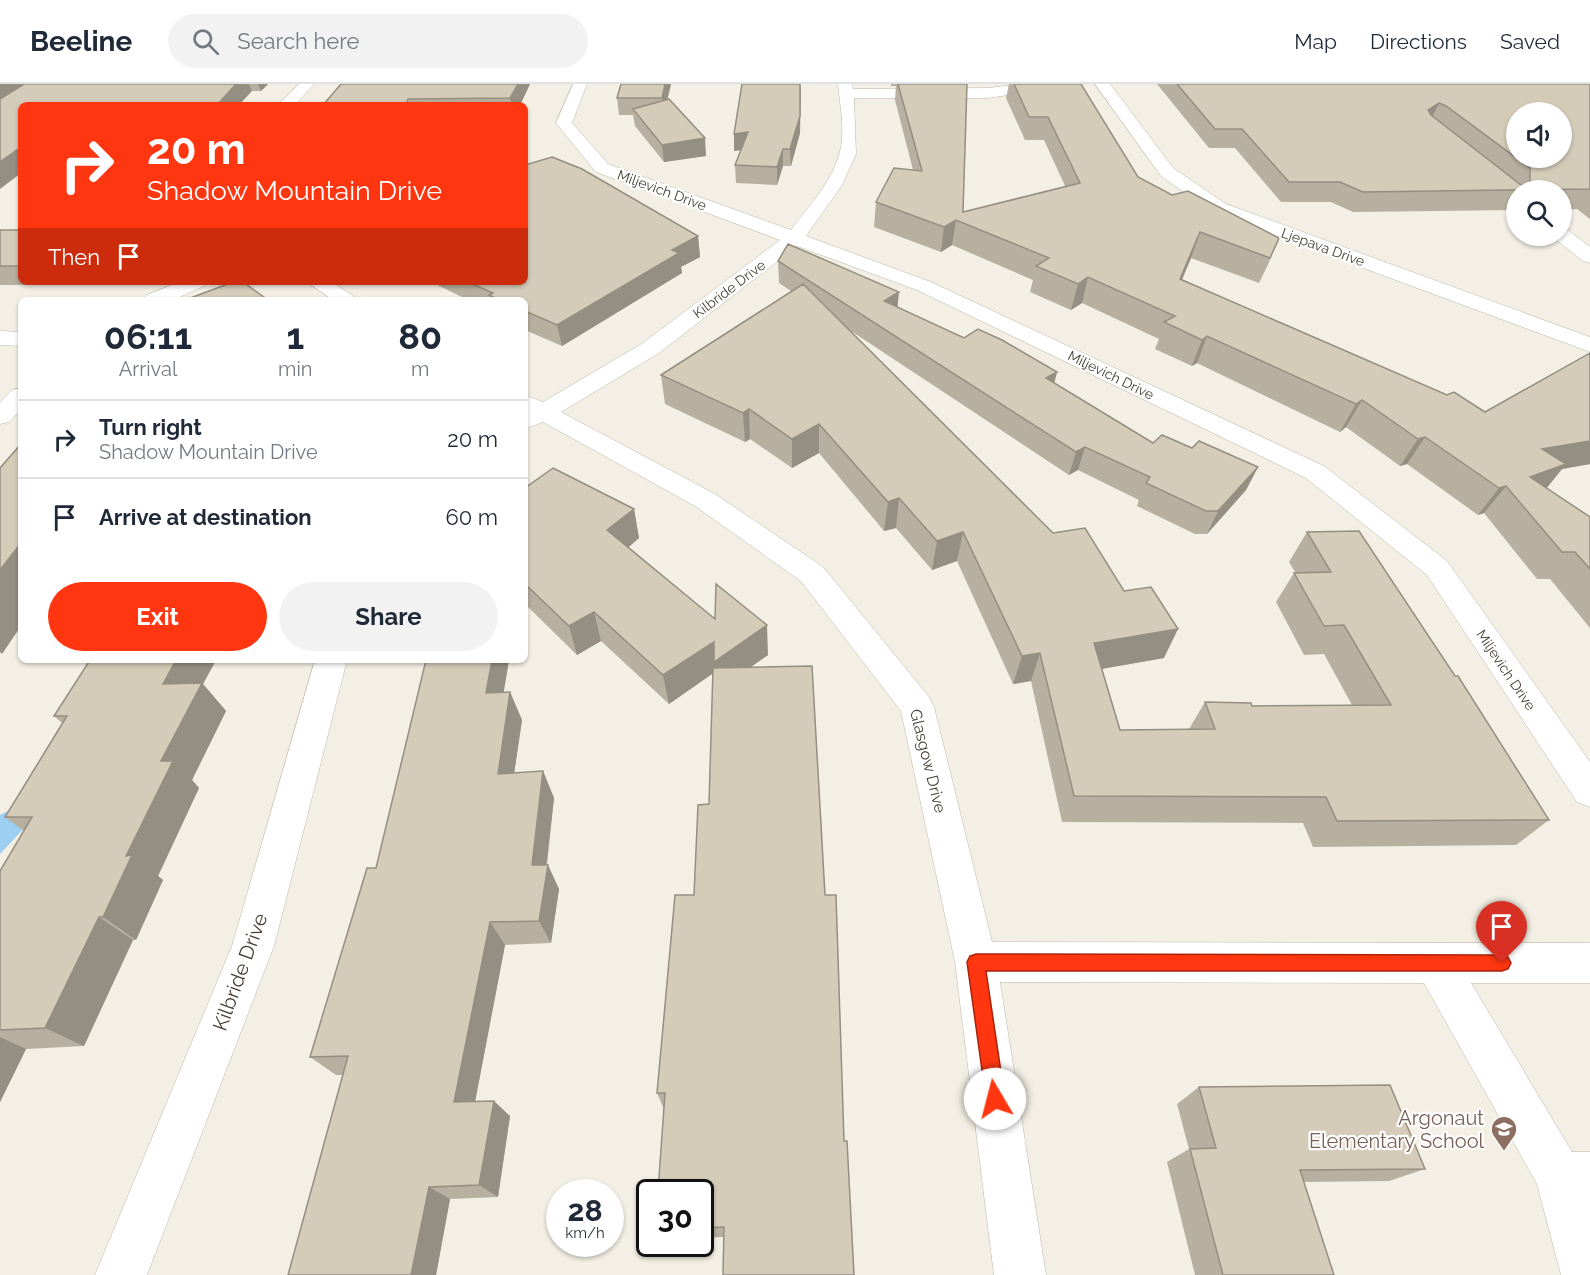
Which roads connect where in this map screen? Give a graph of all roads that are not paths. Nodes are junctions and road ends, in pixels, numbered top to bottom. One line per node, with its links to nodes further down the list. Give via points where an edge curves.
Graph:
1 (307, 84): 6 (street)
2 (580, 84): 7 (street, Miljevich Drive, via 564,123 602,168)
3 (1056, 84): 5 (street, via 988,93)
4 (1102, 84): 16 (street, Ljepava Drive, via 1167,172 1220,208)
5 (846, 89): 7 (street, Kilbride Drive, via 848,154 833,185)
6 (289, 102)
7 (795, 238): 18 (street, Kilbride Drive, via 651,348); 21 (street, Miljevich Drive, via 924,286 1315,472 1437,568)
8 (1572, 243): 9 (street)
9 (1590, 257)
10 (190, 285): 12 (street)
11 (322, 285): 13 (street)
12 (162, 297)
13 (343, 297)
14 (0, 338): 15 (street)
15 (18, 339)
16 (1590, 345)
17 (18, 398): 19 (street)
18 (531, 412): 22 (street, Glasgow Drive, via 705,500 812,574 917,707)
19 (0, 417)
20 (330, 663): 26 (street, Kilbride Drive, via 253,946)
21 (1590, 791)
22 (976, 962): 23 (street); 27 (street, Glasgow Drive)
23 (1436, 963): 24 (street); 25 (street)
24 (1590, 963)
25 (1575, 1176): 28 (street)
26 (121, 1275)
27 (1020, 1275)
28 (1587, 1275)

